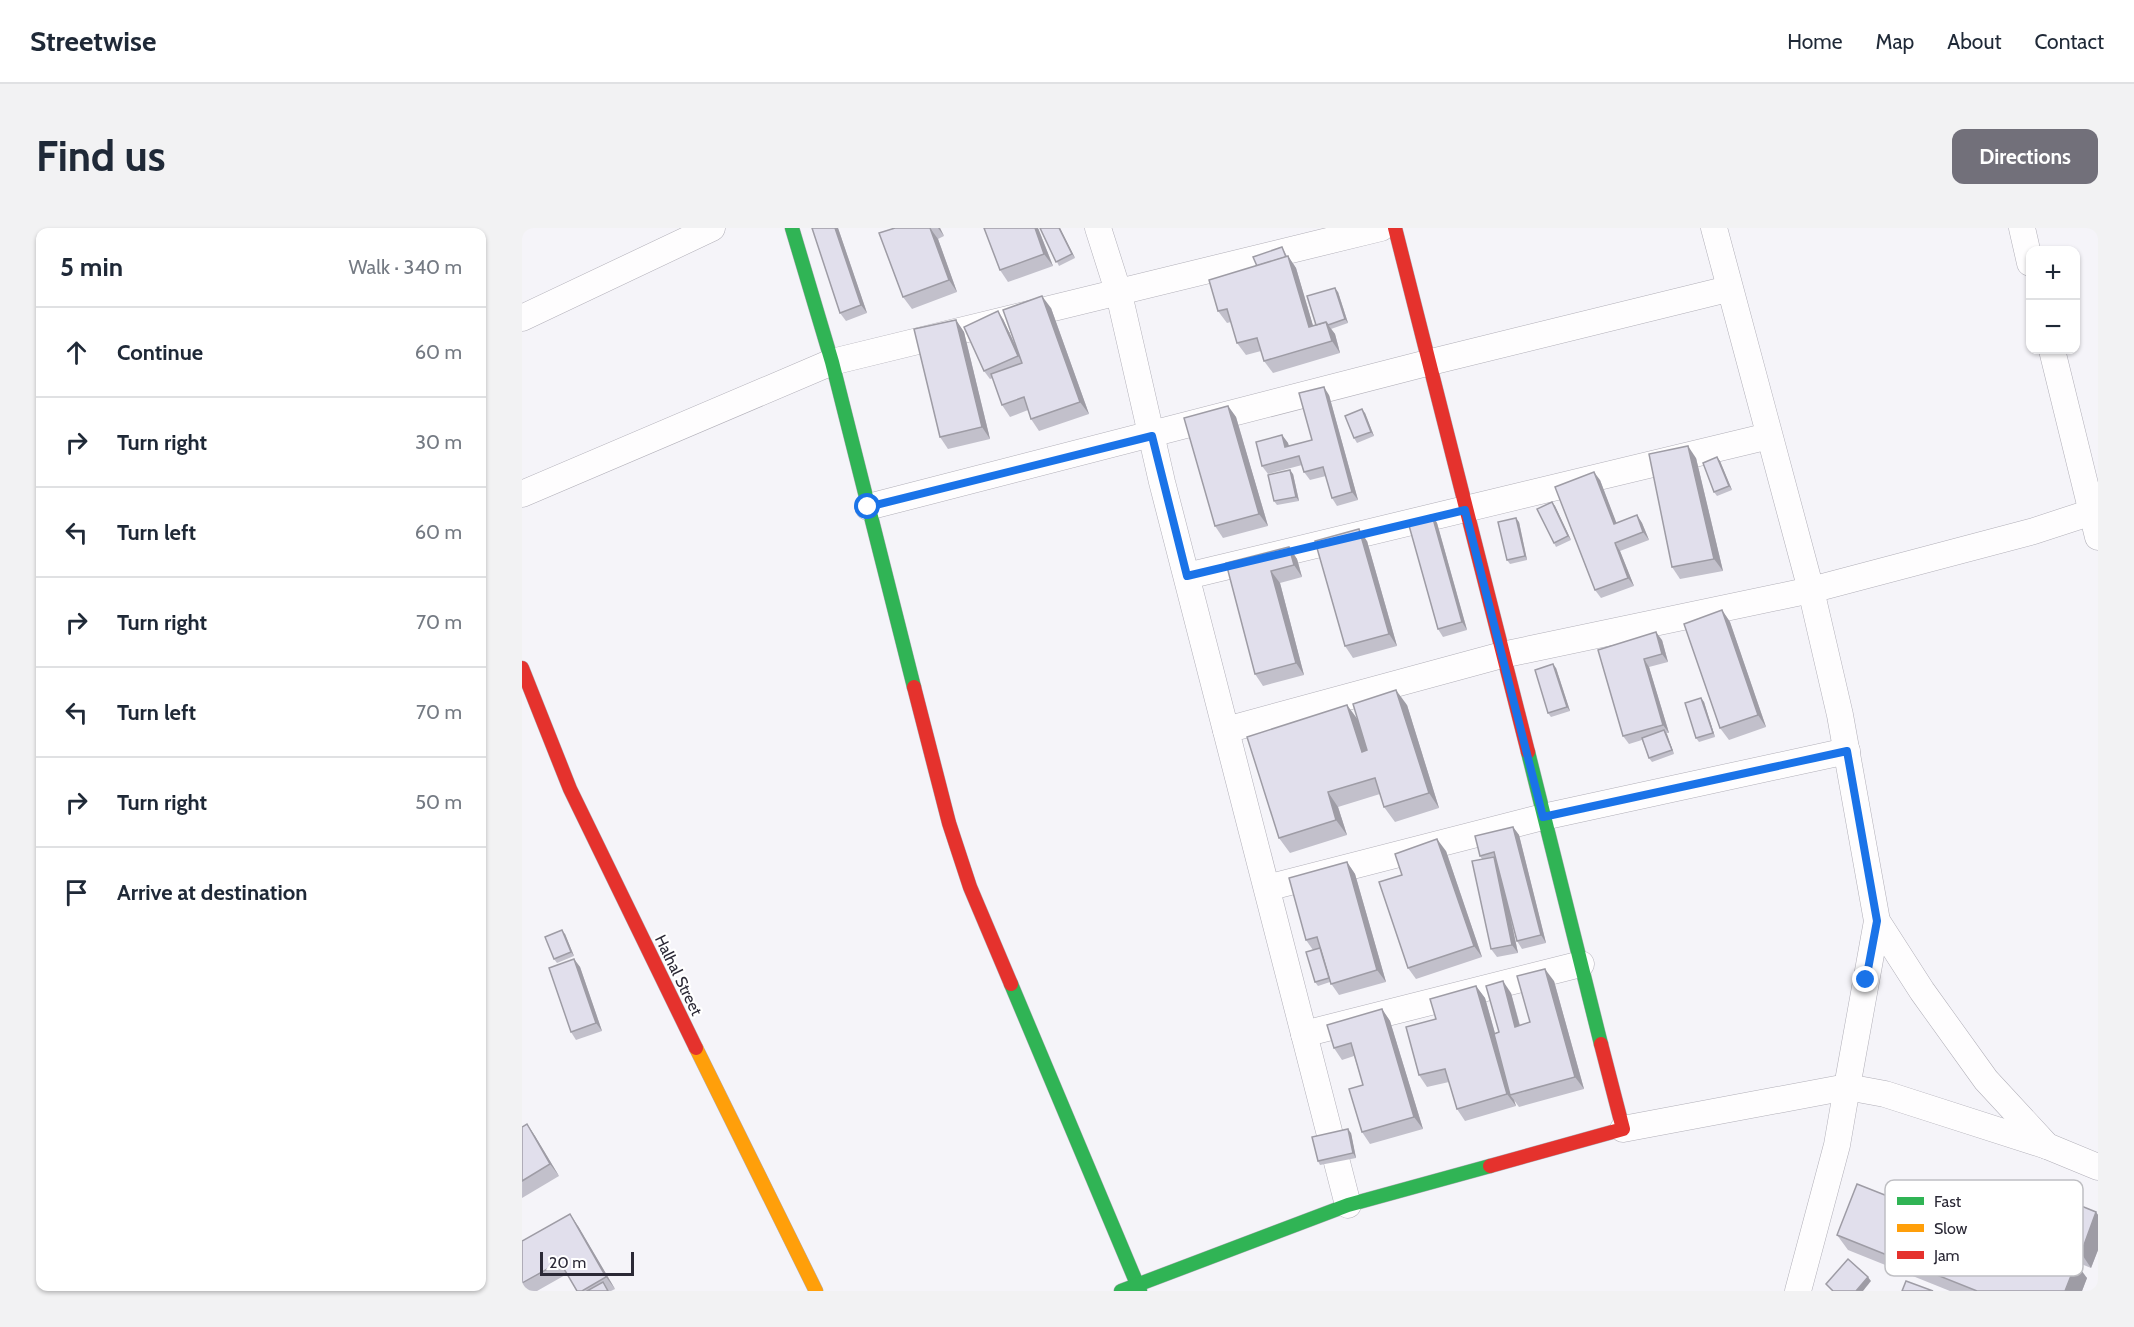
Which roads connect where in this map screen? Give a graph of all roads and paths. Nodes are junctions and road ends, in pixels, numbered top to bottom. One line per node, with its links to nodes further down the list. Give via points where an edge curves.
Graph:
1 (712, 228): 11 (street)
2 (792, 228): 13 (street)
3 (1098, 228): 10 (street)
4 (1381, 228): 10 (street)
5 (1395, 228): 14 (street)
6 (1714, 228): 9 (street)
7 (2029, 229): 8 (street)
8 (2030, 246)
9 (1728, 289): 14 (street); 16 (street)
10 (1119, 294): 13 (street); 15 (street)
11 (522, 318)
12 (2053, 354): 20 (street)
13 (832, 362): 17 (street); 18 (street)
14 (1427, 363): 15 (street); 19 (street)
15 (1152, 436): 18 (street); 22 (street)
16 (1769, 436): 19 (street); 23 (street)
17 (522, 494)
18 (868, 507): 39 (street, via 949,823 970,887)
19 (1465, 510): 22 (street); 24 (street)
20 (2095, 510): 21 (street); 23 (street, via 2023,534)
21 (2098, 537)
22 (1187, 576): 27 (street)
23 (1811, 590): 24 (street); 28 (street)
24 (1502, 655): 27 (street); 29 (street)
25 (522, 668): 26 (street, Halhal Street)
26 (531, 722): 40 (street, Halhal Street, via 597,846)
27 (1226, 730): 30 (street)
28 (1847, 751): 29 (street); 31 (street)
29 (1543, 817): 30 (street); 32 (street)
30 (1267, 888): 33 (street)
31 (1877, 921): 34 (street); 36 (street, via 1986,1080)
32 (1581, 964): 33 (street); 35 (street)
33 (1304, 1034): 38 (street)
34 (1847, 1087): 35 (street); 36 (street, via 1885,1094); 42 (street, via 1837,1145)
35 (1623, 1130): 38 (street)
36 (2047, 1146): 37 (street)
37 (2098, 1167)
38 (1348, 1205): 39 (street)
39 (1139, 1288): 41 (street)
40 (816, 1291)
41 (1121, 1291)
42 (1798, 1291)

